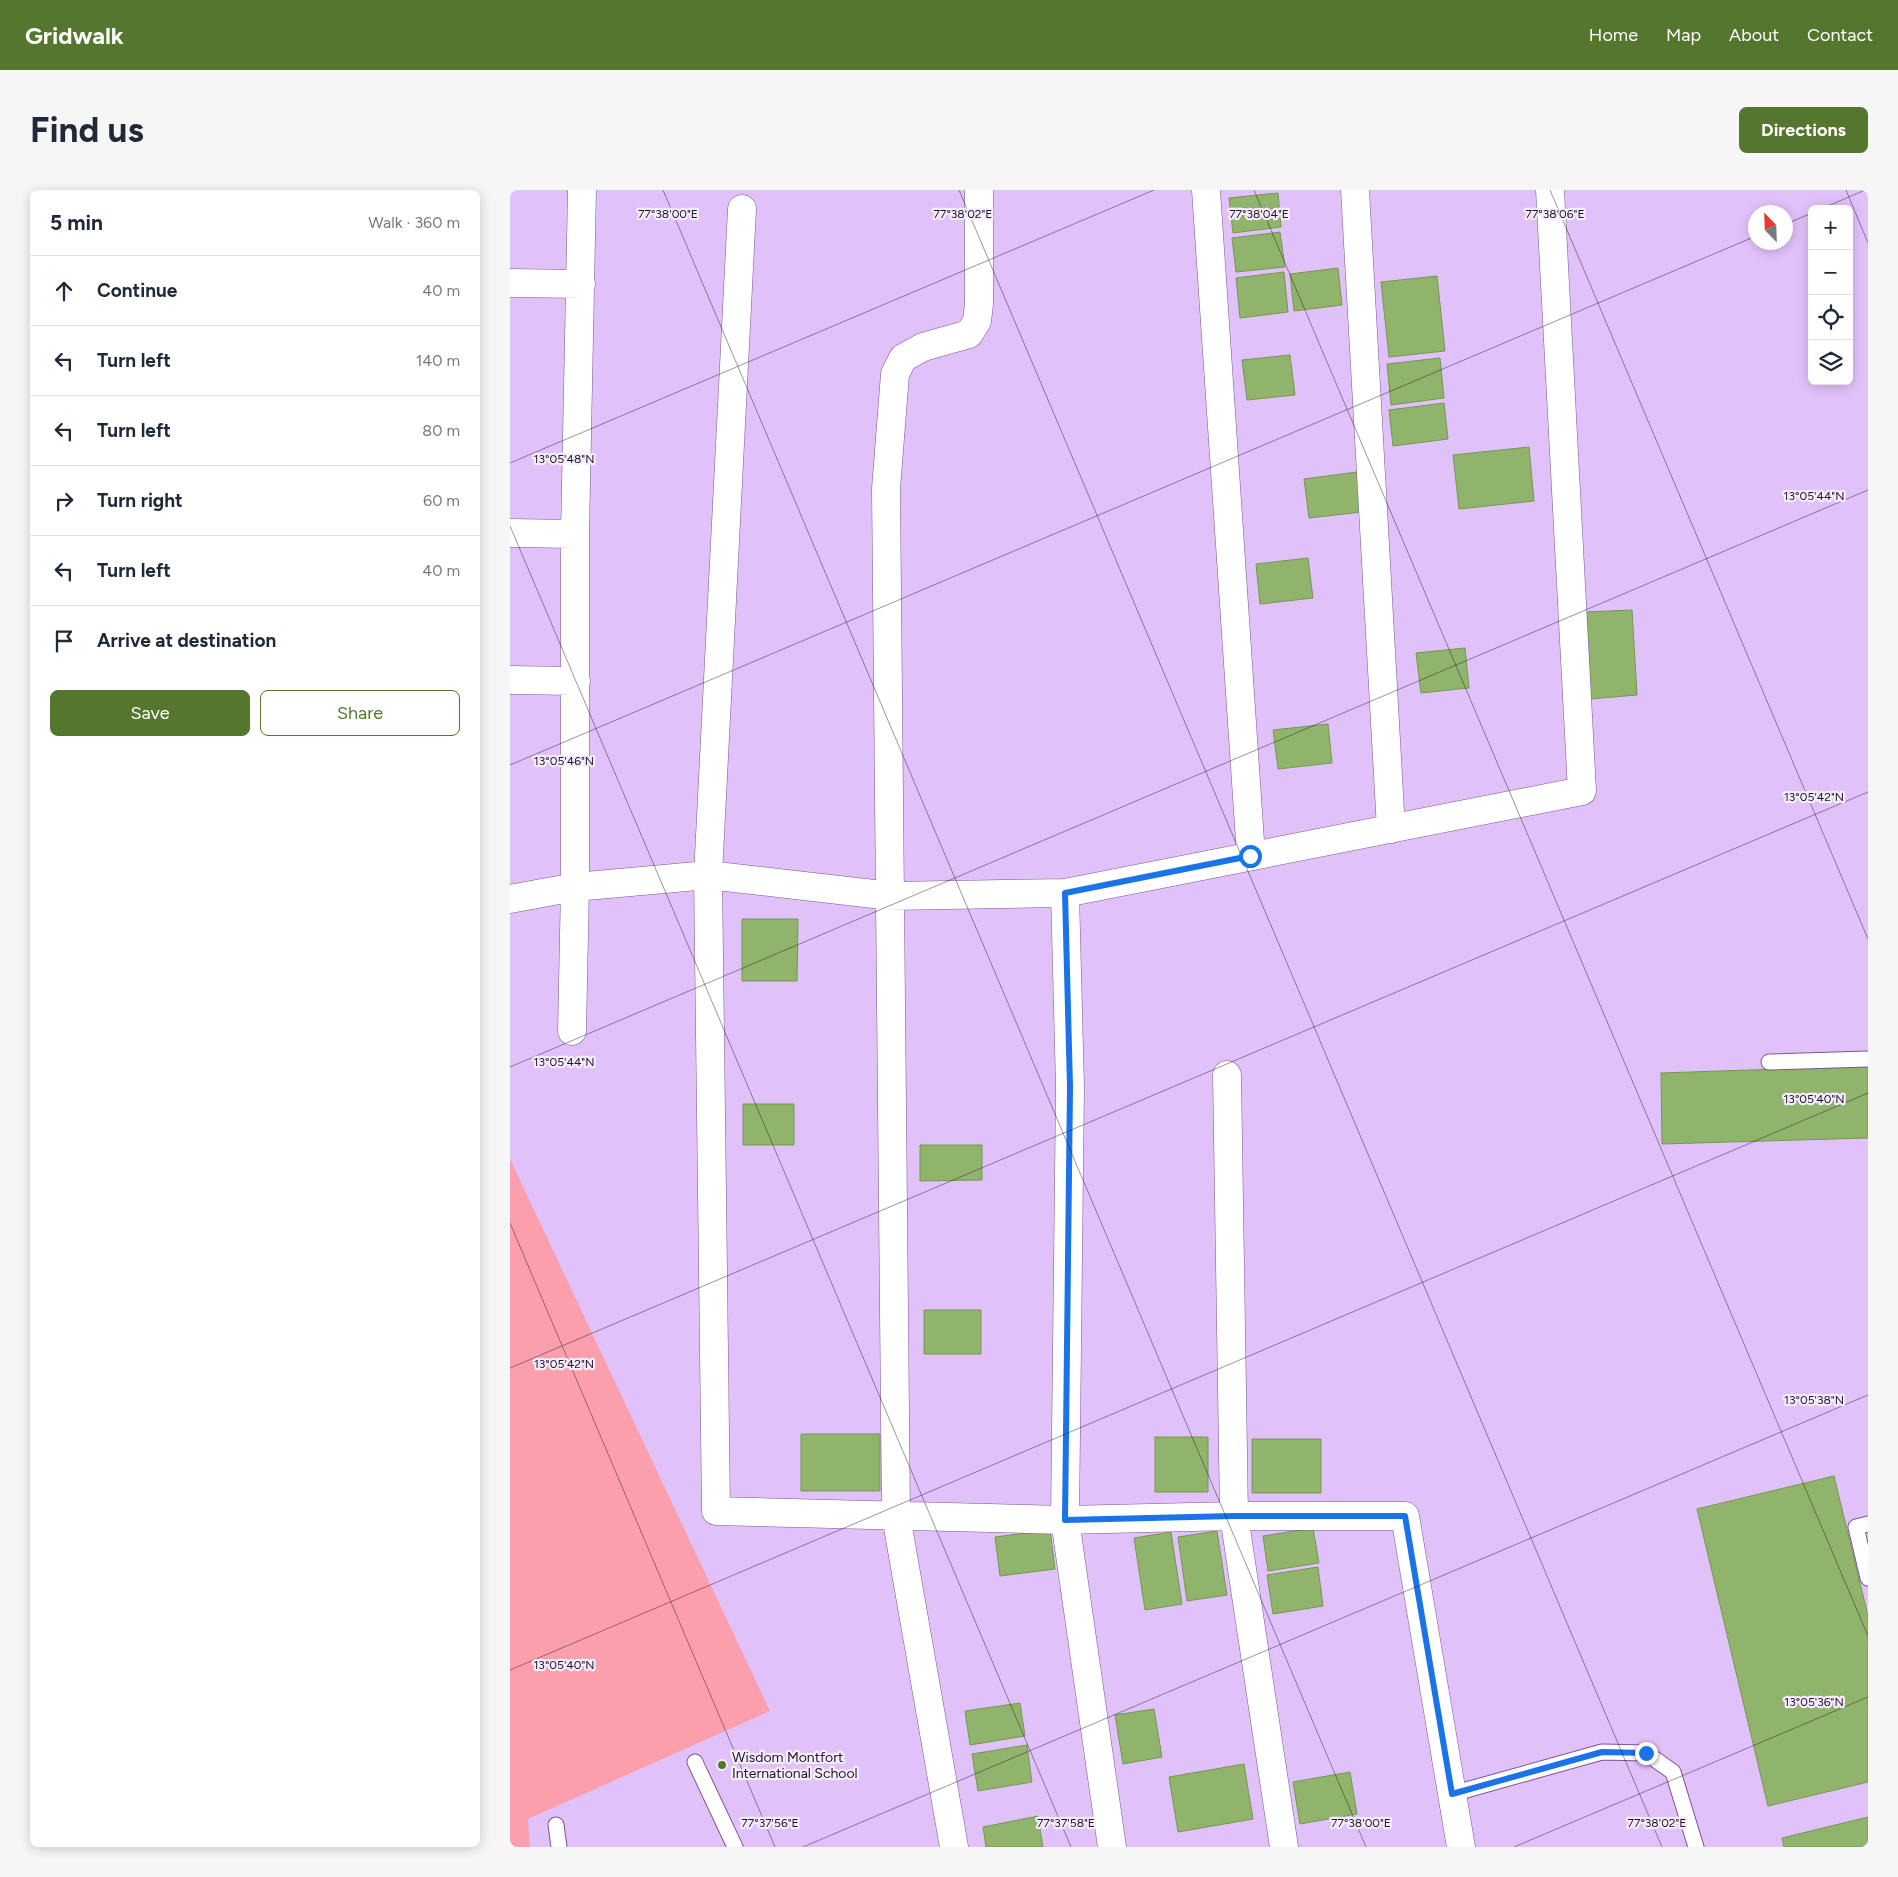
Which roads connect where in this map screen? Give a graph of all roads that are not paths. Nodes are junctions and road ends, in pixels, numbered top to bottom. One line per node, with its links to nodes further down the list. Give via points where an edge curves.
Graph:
1 (582, 190): 8 (street)
2 (979, 190): 18 (street, via 979,304 976,321 969,334 923,347 903,358 895,374 886,489)
3 (1206, 190): 14 (street)
4 (1354, 190): 13 (street)
5 (1550, 190): 13 (street, via 1582,791)
6 (742, 209): 15 (street)
7 (510, 283): 8 (street)
8 (581, 284): 10 (street)
9 (510, 533): 10 (street)
10 (575, 534): 12 (street)
11 (510, 680): 12 (street)
12 (576, 681): 16 (street)
13 (1391, 829): 14 (street)
14 (1250, 856): 17 (street)
15 (708, 875): 16 (street); 18 (street); 24 (street, via 716,1511)
16 (575, 887): 19 (street); 20 (street)
17 (1065, 893): 18 (street); 26 (street, via 1070,1087)
18 (891, 896): 24 (street)
19 (510, 899)
20 (572, 1031)
21 (1868, 1059): 22 (lane)
22 (1769, 1062)
23 (1227, 1075): 25 (street)
24 (896, 1516): 26 (street); 34 (street)
25 (1234, 1516): 26 (street); 30 (street, via 1405,1516); 36 (street)
26 (1065, 1520): 35 (street)
27 (1868, 1524): 28 (lane, via 1856,1527)
28 (1868, 1578)
29 (694, 1762): 33 (lane)
30 (1452, 1794): 37 (street); 38 (lane, via 1602,1752 1646,1753 1674,1772)
31 (556, 1824): 32 (lane)
32 (559, 1847)
33 (735, 1847)
34 (954, 1847)
35 (1112, 1847)
36 (1284, 1847)
37 (1461, 1847)
38 (1696, 1847)

